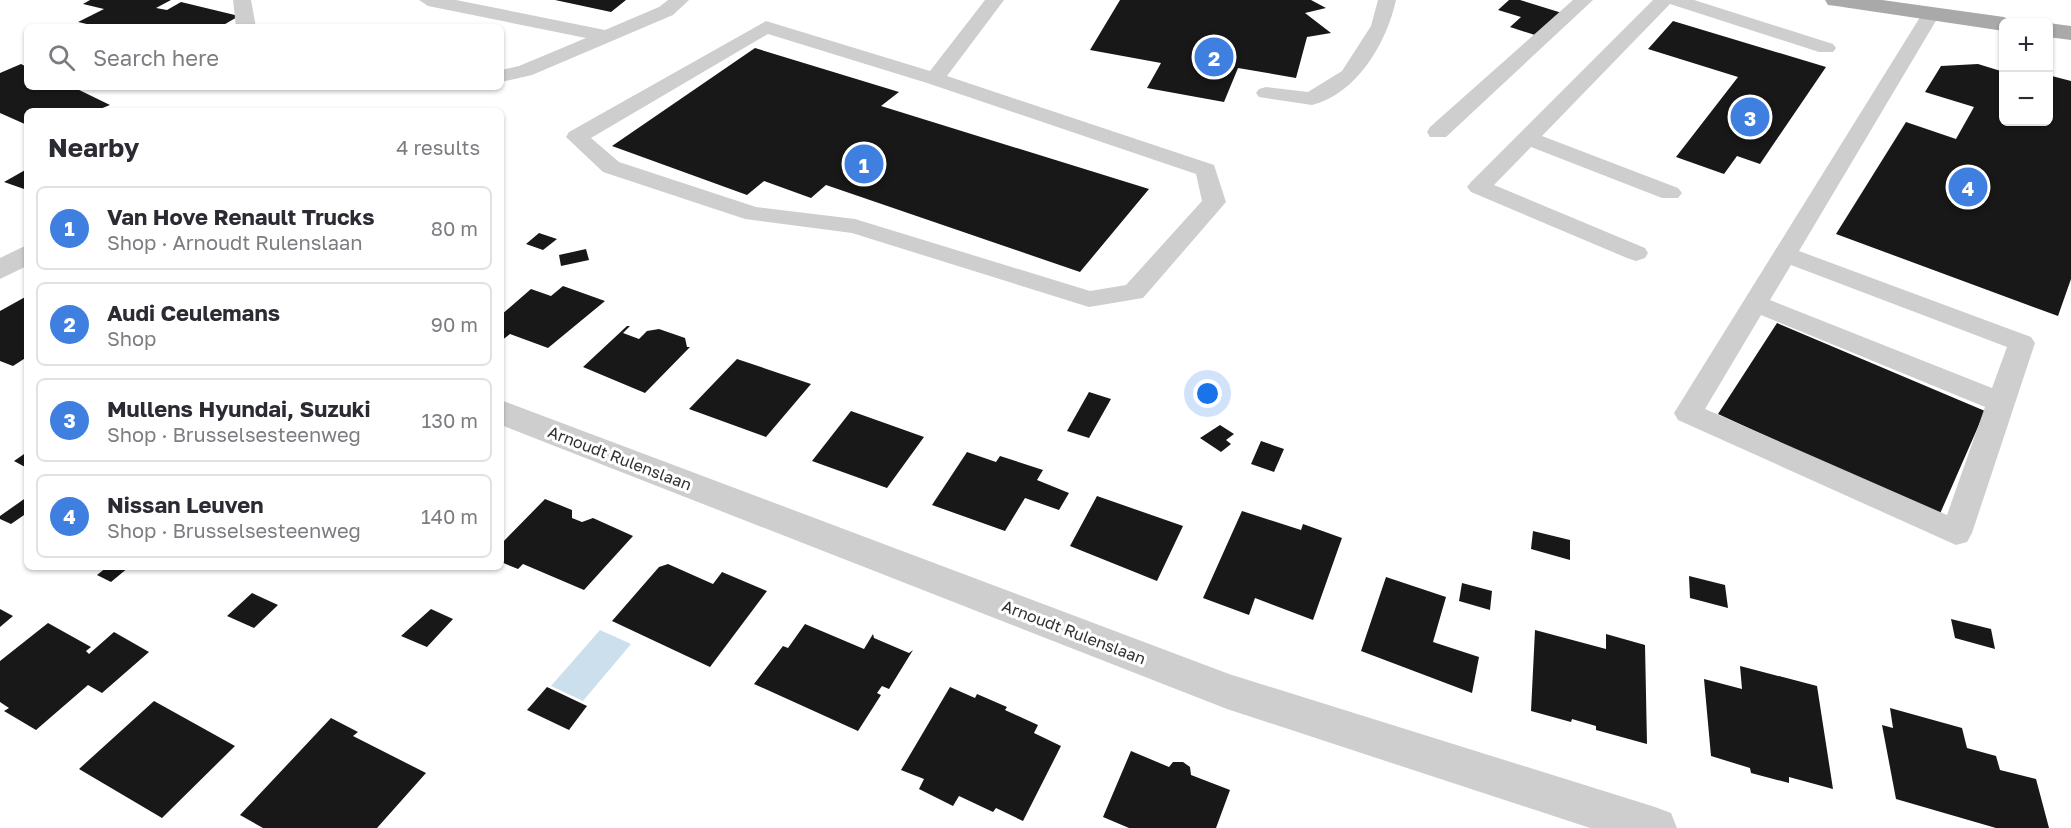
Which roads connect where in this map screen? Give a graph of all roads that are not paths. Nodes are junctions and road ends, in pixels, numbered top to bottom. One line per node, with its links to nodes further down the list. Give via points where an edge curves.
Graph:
1 (242, 0): 12 (lane)
2 (428, 0): 15 (lane)
3 (680, 0): 15 (lane, via 666,11)
4 (995, 0): 18 (lane)
5 (1387, 0): 19 (lane, via 1381,26 1349,75 1312,99)
6 (1584, 0): 20 (lane)
7 (1665, 0): 21 (lane)
8 (1675, 0): 16 (lane)
9 (1836, 0): 10 (main road)
10 (1931, 14): 11 (main road); 24 (lane)
11 (1999, 23)
12 (246, 24)
13 (2053, 31): 14 (main road)
14 (2071, 33)
15 (606, 36): 17 (lane, via 525,71)
16 (1826, 48)
17 (504, 75)
18 (934, 79): 18 (lane, via 766,27 577,136 611,167 753,214 855,226 1089,299 1134,292 1214,202 1206,170)
19 (1266, 93)
20 (1438, 132)
21 (1528, 138): 22 (lane); 23 (lane, via 1479,187)
22 (1670, 193)
23 (1636, 253)
24 (1785, 254): 27 (lane); 28 (lane, via 2022,343)
25 (24, 256): 26 (street)
26 (0, 270)
27 (1755, 303): 28 (lane); 28 (lane, via 1688,413 1956,533)
28 (2002, 403)
29 (504, 413): 30 (street, Arnoudt Rulenslaan, via 1227,691)
30 (1655, 828)

